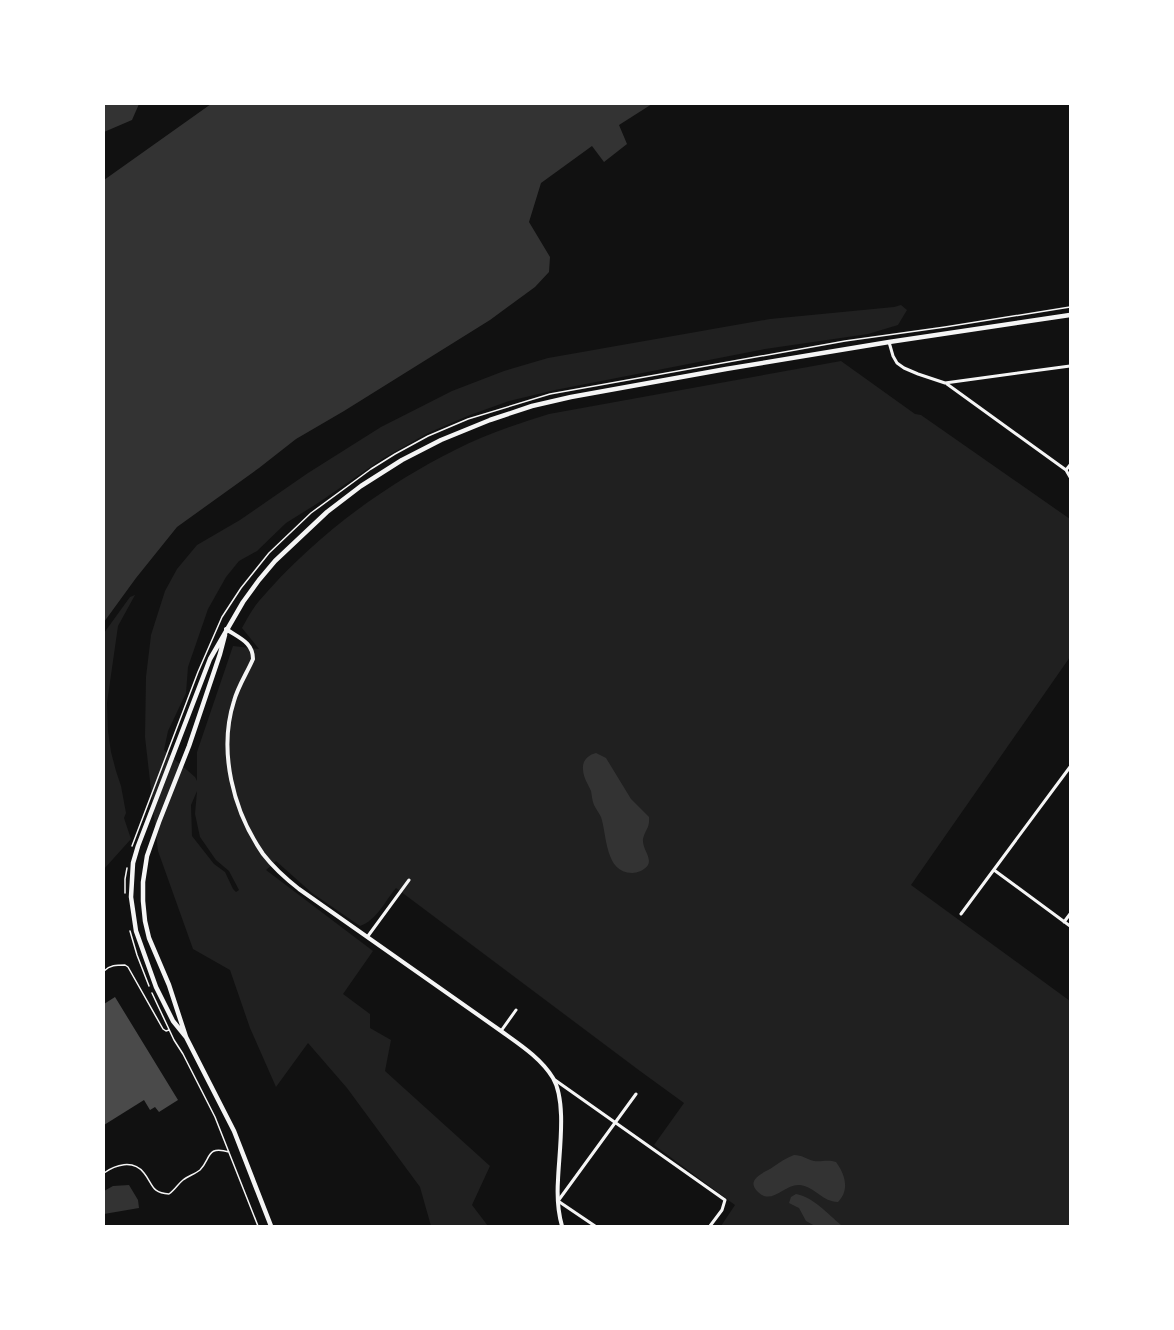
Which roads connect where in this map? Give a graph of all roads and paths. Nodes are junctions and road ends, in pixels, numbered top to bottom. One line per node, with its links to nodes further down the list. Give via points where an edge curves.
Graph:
1 (1071, 307): 10 (path, via 846,341 550,394 468,419 429,436 371,469 311,513 255,569 222,617)
2 (1071, 315): 3 (main road)
3 (889, 342): 5 (street, via 897,363); 9 (main road, via 571,397 532,406 441,440 402,460 327,512 259,580)
4 (1071, 366): 5 (street)
5 (945, 382): 7 (street)
6 (1071, 465): 7 (street)
7 (1066, 470): 8 (street)
8 (1071, 477)
9 (226, 629): 18 (main road, via 246,642 253,653 234,700 227,746 232,781 246,824 264,855 286,879); 20 (main road, via 177,741 133,863 131,897 136,931); 24 (main road, via 189,746 147,856 143,882 149,938)
10 (170, 743)
11 (1071, 767): 12 (street)
12 (994, 870): 14 (street); 16 (street)
13 (409, 880): 18 (street)
14 (961, 914)
15 (1071, 914): 16 (street)
16 (1064, 922): 17 (street)
17 (1071, 926)
18 (368, 936): 23 (main road)
19 (104, 971): 22 (path, via 112,966 128,967 163,1029)
20 (153, 988): 22 (path); 24 (main road)
21 (516, 1010): 23 (street)
22 (169, 1030): 28 (path)
23 (501, 1031): 25 (main road)
24 (186, 1037): 32 (main road, via 234,1131)
25 (553, 1079): 27 (street); 30 (main road, via 561,1119)
26 (636, 1094): 27 (street)
27 (616, 1122): 30 (street); 35 (street, via 725,1200)
28 (230, 1153): 29 (path, via 221,1150 209,1154 200,1170 170,1194 157,1191 139,1168 120,1164); 31 (path)
29 (104, 1173)
30 (558, 1201): 33 (main road); 34 (street)
31 (258, 1227)
32 (271, 1227)
33 (562, 1227)
34 (594, 1227)
35 (710, 1227)

